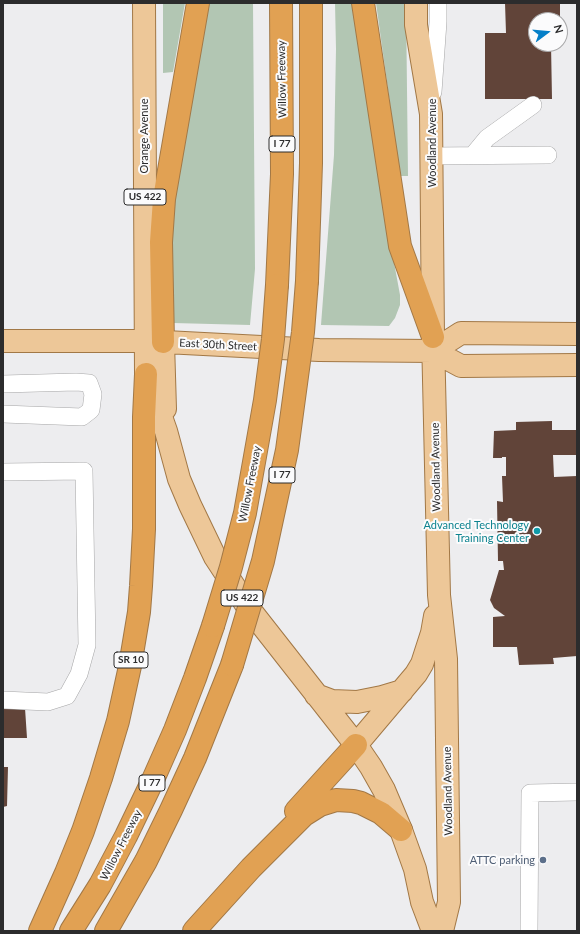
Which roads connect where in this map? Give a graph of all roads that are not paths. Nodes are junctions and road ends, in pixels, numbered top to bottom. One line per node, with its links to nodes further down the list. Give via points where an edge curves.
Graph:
1 (144, 3): 15 (main road, Orange Avenue / US 422)
2 (198, 3): 15 (highway, via 166,178)
3 (281, 3): 32 (highway, Willow Freeway / I 77, bridge, via 282,174 277,285 265,400 248,500 213,626 175,730 126,836 100,885)
4 (311, 3): 33 (highway, I 77, bridge, via 311,163 303,332 287,450 263,561 232,664 195,758 146,861)
5 (363, 3): 16 (highway, via 400,246)
6 (416, 3): 9 (main road, via 416,25)
7 (438, 3): 9 (street, Woodland Avenue)
8 (533, 105): 10 (street, via 487,138)
9 (431, 114): 12 (main road, Woodland Avenue)
10 (473, 154): 11 (street); 12 (street)
11 (548, 155)
12 (431, 156): 16 (main road, Woodland Avenue)
13 (577, 334): 16 (main road, via 461,333)
14 (3, 341): 15 (main road, East 30th Street)
15 (154, 341): 16 (main road, East 30th Street, via 319,350); 18 (main road, US 422); 21 (main road)
16 (433, 344): 17 (main road, East 30th Street, via 461,366); 23 (main road, Woodland Avenue)
17 (577, 365)
18 (146, 374): 21 (main road, US 422); 31 (highway, SR 10, via 142,579 130,666 118,721 99,784 83,831)
19 (3, 384): 20 (street, via 89,383 93,394 91,410 82,416)
20 (3, 414)
21 (166, 431): 25 (main road, US 422, via 179,479 215,557 247,606)
22 (3, 472): 26 (street, via 84,471 87,645 79,674 67,696 48,702)
23 (439, 594): 24 (main road, via 427,652 416,674); 36 (main road, Woodland Avenue, via 446,659 449,870 449,902)
24 (402, 691): 25 (main road, via 357,702 332,701); 27 (main road)
25 (316, 695): 27 (main road, US 422)
26 (3, 700)
27 (356, 744): 29 (main road, US 422, via 384,790); 30 (highway, via 289,819)
28 (577, 792): 37 (street, via 530,793)
29 (401, 830): 30 (highway, via 381,813 366,806 349,801 328,801 304,815); 35 (main road, US 422, via 415,869 422,902)
30 (251, 868): 34 (highway)
31 (40, 931)
32 (71, 931)
33 (106, 931)
34 (194, 931)
35 (434, 931)
36 (442, 931)
37 (529, 931)

